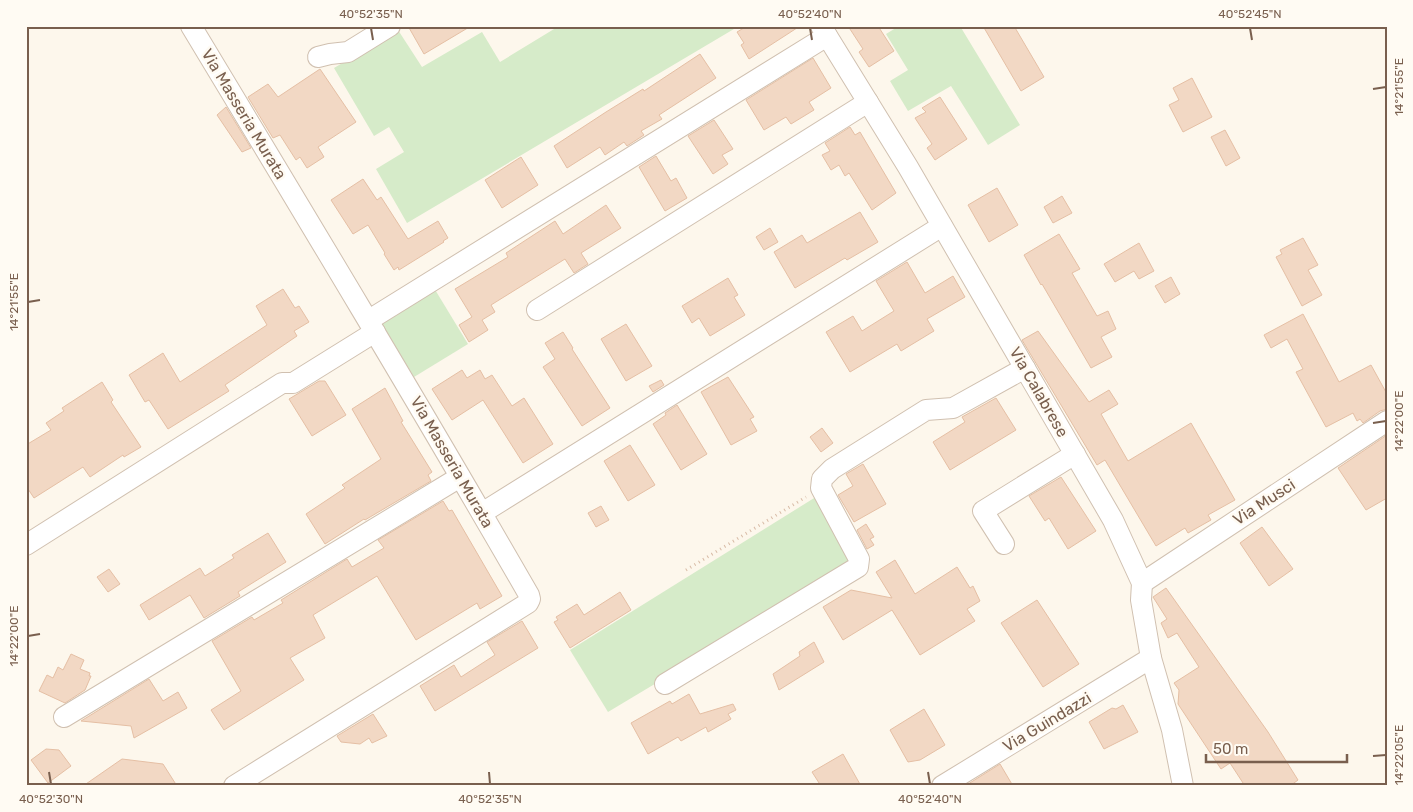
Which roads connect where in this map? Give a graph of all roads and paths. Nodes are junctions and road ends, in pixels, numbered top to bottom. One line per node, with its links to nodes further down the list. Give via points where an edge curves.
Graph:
1 (191, 26): 8 (street, Via Masseria Murata)
2 (390, 26): 4 (street, via 348,52)
3 (824, 31): 5 (street, Via Calabrese); 8 (street)
4 (318, 57)
5 (868, 102): 6 (street, Via Calabrese); 7 (street)
6 (942, 226): 9 (street, Via Calabrese); 14 (street)
7 (537, 310)
8 (372, 326): 12 (street, Via Masseria Murata); 16 (street, via 293,383 282,384)
9 (1025, 368): 11 (street, Via Calabrese); 13 (street, via 953,408 926,410 832,468 822,479)
10 (1387, 422): 18 (street, Via Musci)
11 (1075, 454): 15 (street, via 983,511); 18 (street, Via Calabrese, via 1113,520)
12 (460, 477): 14 (street, Via Masseria Murata); 21 (street)
13 (821, 488): 17 (path); 20 (street, via 859,559 858,567)
14 (482, 513): 22 (street, Via Masseria Murata, via 529,595 528,602)
15 (1004, 544)
16 (26, 545)
17 (686, 570)
18 (1142, 583): 19 (street, Via Calabrese, via 1141,600)
19 (1151, 658): 23 (street, Via Guindazzi); 24 (street, Via Calabrese, via 1172,730)
20 (665, 684)
21 (64, 717)
22 (234, 786)
23 (942, 786)
24 (1183, 786)

